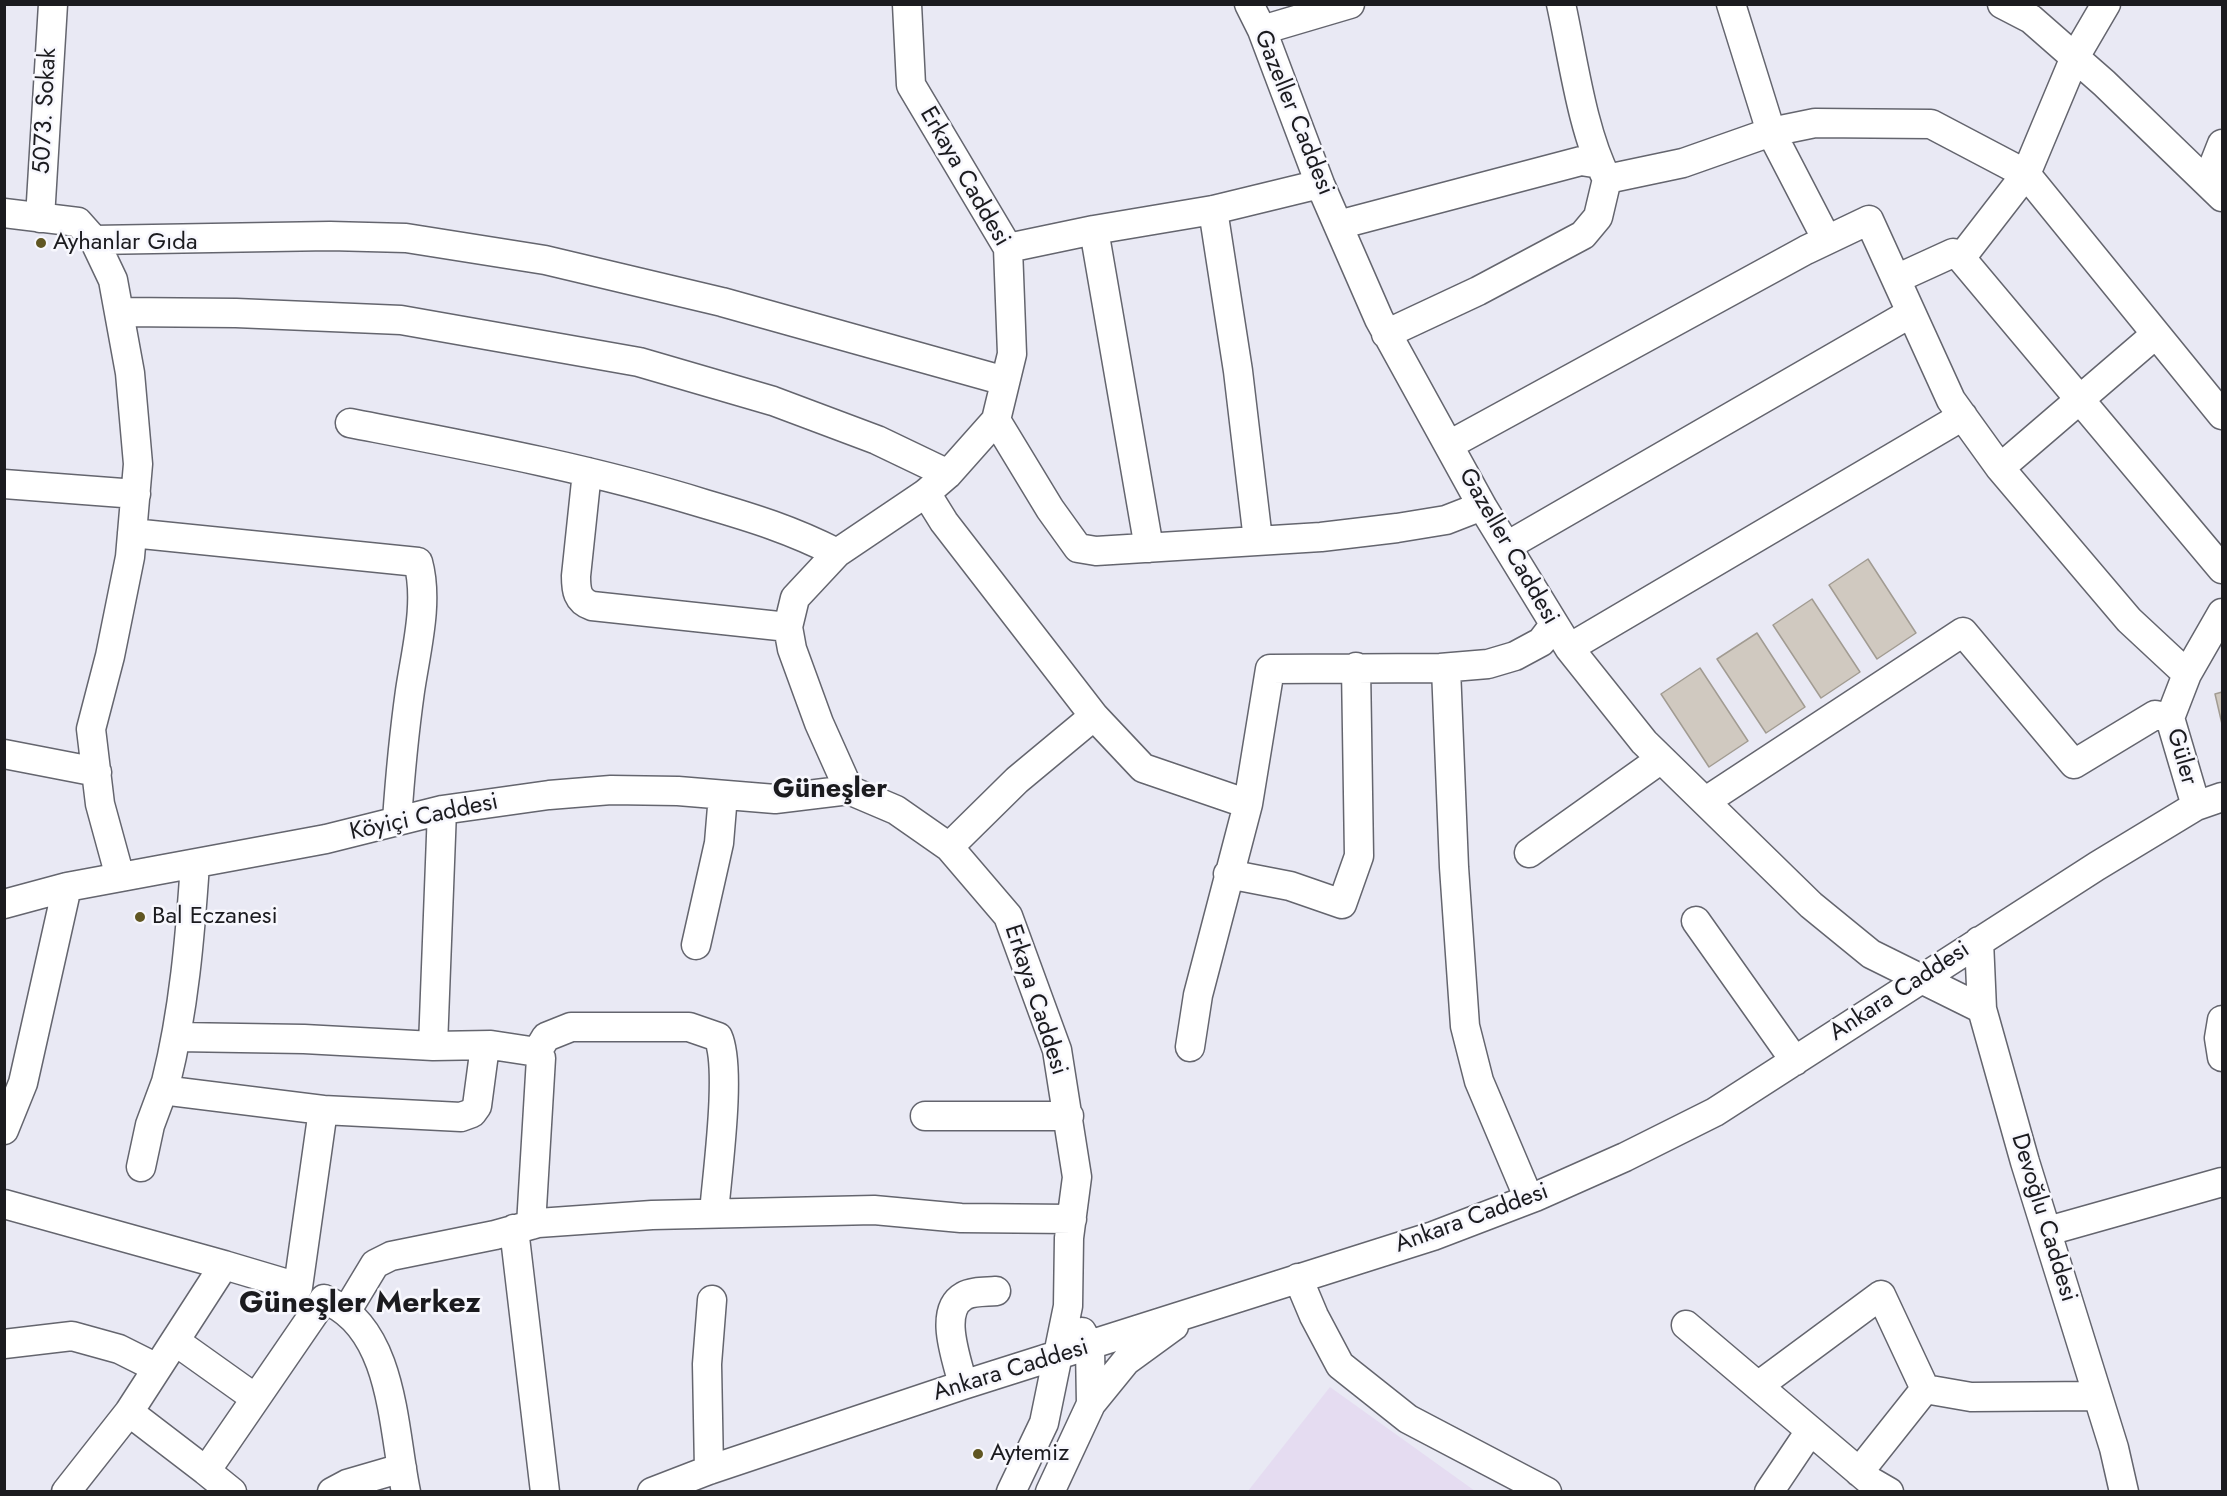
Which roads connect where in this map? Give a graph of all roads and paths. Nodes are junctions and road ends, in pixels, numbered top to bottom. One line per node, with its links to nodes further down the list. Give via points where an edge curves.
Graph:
1 (53, 4): 19 (street, 5073. Sokak)
2 (907, 4): 24 (street, Erkaya Caddesi, via 911,85)
3 (1249, 4): 9 (street, Gazeller Caddesi)
4 (1350, 4): 9 (street)
5 (1561, 4): 13 (street)
6 (1731, 4): 11 (street)
7 (2106, 4): 10 (street)
8 (2016, 8): 10 (street)
9 (1262, 30): 15 (street, Gazeller Caddesi)
10 (2075, 57): 14 (street); 16 (street)
11 (1771, 132): 13 (street, via 1683,163); 14 (street, via 1815,123 1931,124); 23 (street)
12 (2223, 144): 16 (street)
13 (1603, 172): 20 (street, via 1581,161); 29 (street, via 1598,217 1583,235)
14 (2026, 174): 25 (street); 30 (street)
15 (1320, 184): 17 (street); 20 (street, Gazeller Caddesi)
16 (2215, 189)
17 (1213, 210): 21 (street); 46 (street)
18 (4, 213): 19 (street)
19 (40, 218): 22 (street, via 78,222)
20 (1338, 225): 29 (street, Gazeller Caddesi)
21 (1094, 230): 24 (street); 48 (street)
22 (94, 240): 27 (street, via 113,280); 31 (street, via 406,238 545,260 722,302)
23 (1827, 240): 26 (street, via 1869,220); 37 (street)
24 (1008, 248): 31 (street, Erkaya Caddesi, via 1012,354)
25 (1962, 258): 26 (street, via 1953,253); 32 (street)
26 (1896, 279): 28 (street)
27 (121, 312): 40 (street, via 401,320 639,362 773,401 877,440); 43 (street, via 138,464)
28 (1911, 313): 34 (street, via 1951,400); 47 (street)
29 (1386, 334): 37 (street, Gazeller Caddesi)
30 (2156, 334): 32 (street); 33 (street)
31 (1005, 381): 35 (street, Erkaya Caddesi)
32 (2082, 400): 38 (street); 50 (street)
33 (2223, 415)
34 (1963, 417): 38 (street); 53 (street)
35 (996, 420): 40 (street, Erkaya Caddesi); 48 (street, via 1078,548)
36 (350, 423): 39 (street)
37 (1449, 445): 44 (street, Gazeller Caddesi)
38 (2000, 468): 56 (street, via 2129,620)
39 (587, 472): 49 (street, via 795,532); 52 (street, via 576,576 579,596 587,604)
40 (948, 474): 42 (street, Erkaya Caddesi)
41 (4, 484): 43 (street)
42 (926, 493): 49 (street, Erkaya Caddesi); 57 (street, via 944,522)
43 (136, 494): 45 (street)
44 (1482, 506): 46 (street, via 1446,520 1397,528); 47 (street, Gazeller Caddesi)
45 (132, 533): 61 (street, via 110,656 91,729); 69 (street, via 418,562 422,576 420,617)
46 (1258, 540): 48 (street)
47 (1507, 546): 53 (street, Gazeller Caddesi)
48 (1149, 548)
49 (837, 553): 52 (street, Erkaya Caddesi, via 795,598)
50 (2223, 569)
51 (2223, 614): 56 (street, Güler)
52 (788, 627): 62 (street, Erkaya Caddesi, via 819,723)
53 (1561, 637): 55 (street, via 1488,664); 60 (street, Gazeller Caddesi)
54 (1356, 667): 55 (street); 66 (street, via 1270,669); 73 (street, via 1359,856 1342,904 1290,886)
55 (1446, 668): 97 (street, via 1454,867 1466,1026 1479,1081)
56 (2187, 674): 58 (street, Güler)
57 (1094, 716): 66 (street, via 1143,768); 70 (street, via 1017,780)
58 (2170, 718): 65 (street, via 2155,715 2074,764 1963,632); 67 (street, Güler)
59 (4, 754): 61 (street)
60 (1661, 759): 65 (street, Gazeller Caddesi); 71 (street)
61 (97, 772): 74 (street, via 100,804)
62 (849, 790): 63 (street, Köyiçi Caddesi, via 775,799); 70 (street, Erkaya Caddesi, via 896,810)
63 (723, 795): 68 (street, Köyiçi Caddesi, via 611,790); 79 (street, via 719,843)
64 (2223, 797): 67 (street, Ankara Caddesi)
65 (1706, 801): 80 (street, Gazeller Caddesi, via 1811,905 1871,954)
66 (1248, 804): 73 (street)
67 (2196, 806): 78 (street, Ankara Caddesi)
68 (442, 810): 69 (street, Köyiçi Caddesi); 84 (street)
69 (397, 820): 72 (street, Köyiçi Caddesi, via 326,839)
70 (949, 847): 93 (street, Erkaya Caddesi, via 1008,916 1057,1050)
71 (1529, 853)
72 (195, 864): 74 (street, Köyiçi Caddesi); 83 (street)
73 (1228, 874): 86 (street, via 1198,995)
74 (120, 878): 75 (street, Köyiçi Caddesi)
75 (67, 887): 76 (street, Köyiçi Caddesi); 94 (street, via 23,1083)
76 (4, 904)
77 (1696, 921): 89 (street)
78 (1979, 941): 80 (street, Ankara Caddesi); 81 (street, Devoğlu Caddesi)
79 (696, 945)
80 (1919, 980): 81 (street, Gazeller Caddesi); 89 (street, Ankara Caddesi)
81 (1982, 1010): 102 (street, Devoğlu Caddesi)
82 (2223, 1020): 88 (street)
83 (177, 1037): 84 (street); 90 (street)
84 (433, 1046): 85 (street)
85 (485, 1046): 87 (street); 91 (street, via 477,1106 472,1113 436,1117)
86 (1190, 1047)
87 (537, 1052): 99 (street, via 546,1037 571,1027 688,1027 718,1037 722,1046 723,1100); 101 (street, via 541,1058)
88 (2223, 1057)
89 (1795, 1061): 97 (street, Ankara Caddesi, via 1715,1112)
90 (166, 1082): 91 (street, via 170,1091); 95 (street, via 150,1125)
91 (323, 1110): 105 (street)
92 (925, 1116): 93 (street)
93 (1069, 1116): 100 (street, Erkaya Caddesi, via 1077,1177)
94 (4, 1130)
95 (141, 1167)
96 (2223, 1182): 102 (street)
97 (1529, 1199): 104 (street, Ankara Caddesi, via 1433,1236)
98 (4, 1204): 103 (street)
99 (714, 1213): 100 (street, via 874,1210 960,1218); 101 (street)
100 (1072, 1219): 109 (street, Erkaya Caddesi)
101 (523, 1227): 108 (street, via 383,1260); 133 (street)
102 (2048, 1231): 120 (street, Devoğlu Caddesi)
103 (224, 1265): 105 (street); 112 (street)
104 (1298, 1278): 110 (street, Ankara Caddesi); 137 (street, via 1340,1365 1408,1419)
105 (298, 1287): 108 (street)
106 (996, 1291): 117 (street, via 966,1294 957,1300 953,1311 949,1323)
107 (712, 1300): 125 (street, via 707,1365)
108 (335, 1305): 121 (street); 127 (street, via 363,1327 377,1349)
109 (1068, 1306): 114 (street); 115 (street, Erkaya Caddesi)
110 (1194, 1311): 114 (street, Ankara Caddesi); 122 (street, via 1126,1362)
111 (1686, 1324): 118 (street)
112 (175, 1341): 116 (street); 121 (street)
113 (4, 1344): 116 (street, via 72,1336 119,1349)
114 (1090, 1347): 115 (street, Ankara Caddesi); 122 (street)
115 (1059, 1356): 117 (street, Ankara Caddesi); 135 (street, Erkaya Caddesi, via 1044,1423)
116 (156, 1368): 123 (street)
117 (963, 1385): 125 (street, Ankara Caddesi)
118 (1758, 1386): 119 (street, via 1881,1295); 124 (street)
119 (1925, 1389): 120 (street, via 1971,1397); 128 (street)
120 (2096, 1396): 139 (street, Devoğlu Caddesi)
121 (255, 1398): 126 (street)
122 (1091, 1404): 136 (street)
123 (129, 1412): 126 (street); 130 (street)
124 (1810, 1431): 128 (street); 138 (street)
125 (709, 1470): 129 (street, Ankara Caddesi)
126 (206, 1471): 131 (street)
127 (404, 1480): 132 (street, via 347,1484)
128 (1870, 1484)
129 (684, 1486): 134 (street, Ankara Caddesi)
130 (66, 1491)
131 (232, 1491)
132 (332, 1491)
133 (545, 1491)
134 (652, 1491)
135 (1011, 1491)
136 (1050, 1491)
137 (1547, 1491)
138 (1769, 1491)
139 (2124, 1491)

